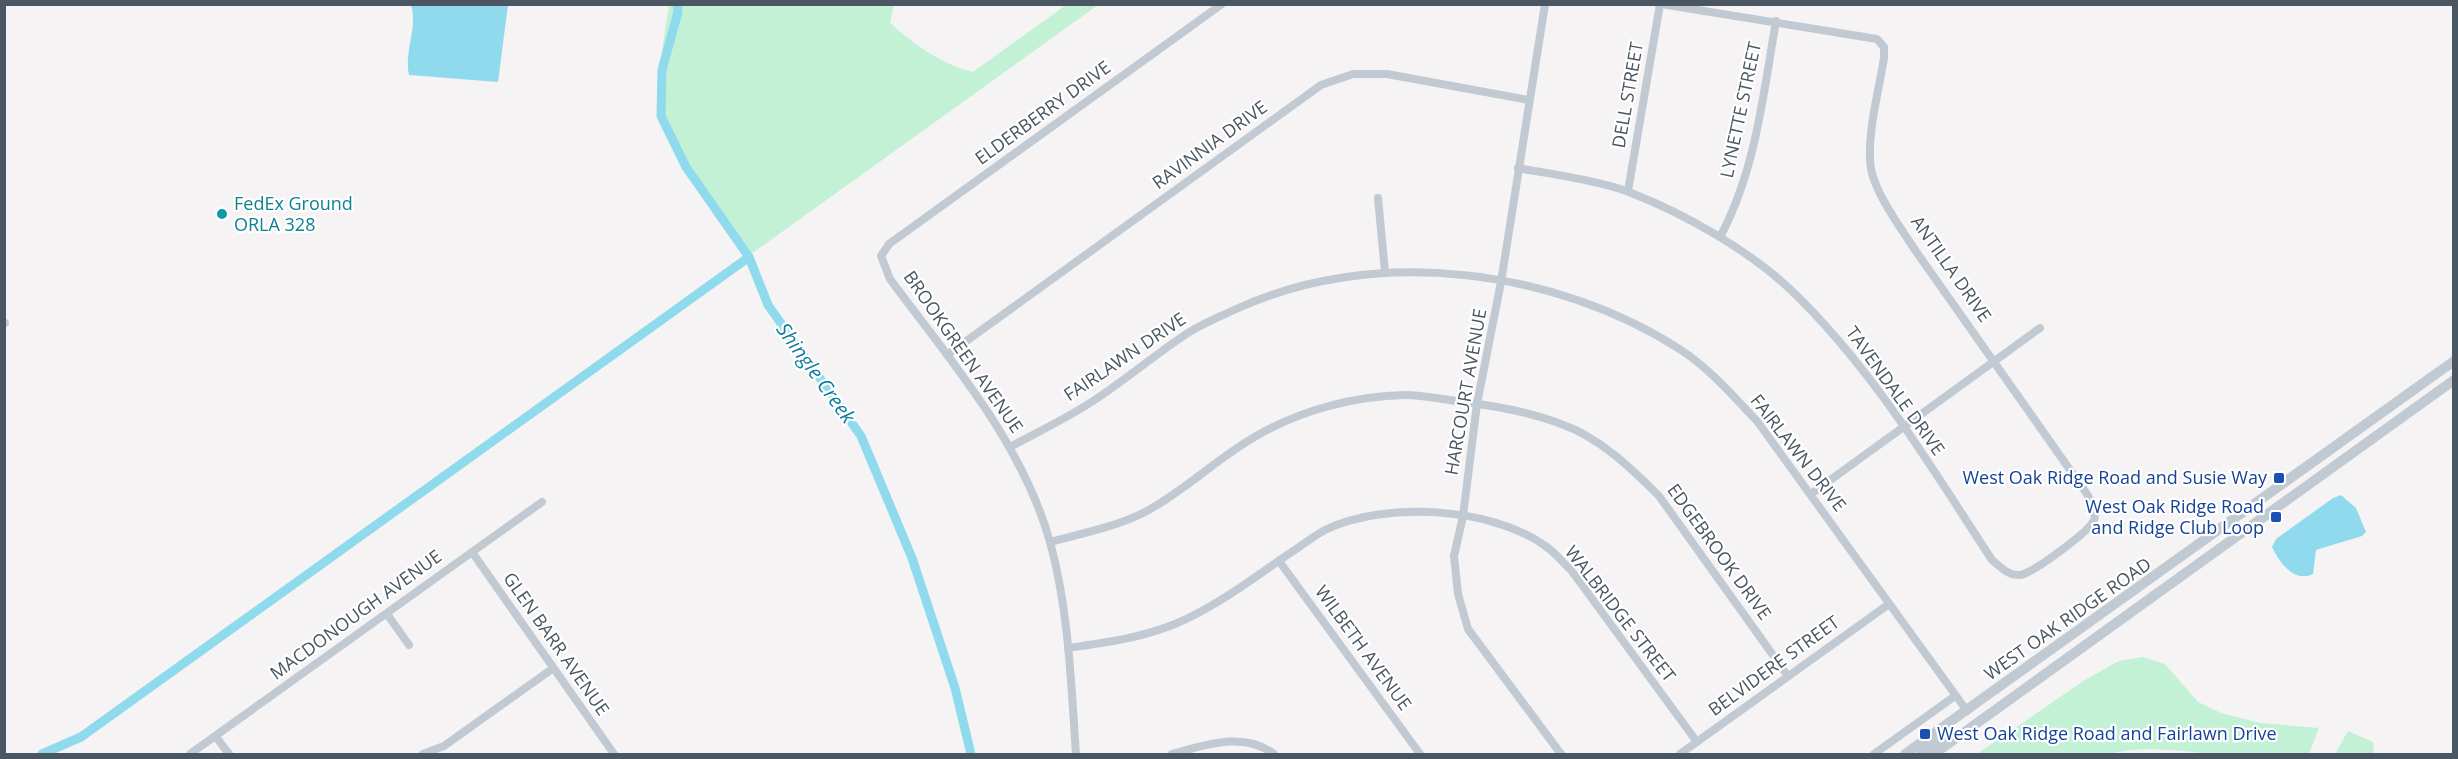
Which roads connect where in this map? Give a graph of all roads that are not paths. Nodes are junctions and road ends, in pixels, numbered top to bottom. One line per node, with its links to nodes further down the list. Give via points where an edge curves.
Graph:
1 (1222, 4): 10 (street, ELDERBERRY DRIVE)
2 (1545, 4): 5 (street, HARCOURT AVENUE)
3 (1660, 4): 4 (street); 7 (street, DELL STREET)
4 (1776, 21): 9 (street, LYNETTE STREET, via 1752,156 1736,207); 15 (street, ANTILLA DRIVE, via 1877,39 1884,47 1871,170 1915,250)
5 (1529, 100): 6 (street, HARCOURT AVENUE); 14 (street, RAVINNIA DRIVE, via 1387,74 1353,74 1321,85)
6 (1518, 168): 7 (street, TAVENDALE DRIVE); 12 (street, HARCOURT AVENUE)
7 (1628, 191): 9 (street, TAVENDALE DRIVE)
8 (1378, 198): 11 (street)
9 (1720, 237): 19 (street, TAVENDALE DRIVE, via 1790,290 1848,350)
10 (884, 249): 14 (street, BROOKGREEN AVENUE, via 883,267)
11 (1385, 272): 12 (street, FAIRLAWN DRIVE, via 1461,275); 20 (street, FAIRLAWN DRIVE, via 1290,288 1236,309 1184,335 1093,401)
12 (1502, 282): 18 (street, HARCOURT AVENUE); 21 (street, FAIRLAWN DRIVE, via 1571,297 1649,331 1683,351 1717,379 1757,421)
13 (2040, 328): 15 (street)
14 (946, 356): 20 (street, BROOKGREEN AVENUE)
15 (1995, 360): 19 (street); 28 (street, ANTILLA DRIVE, via 2087,494 2095,519 2088,529 2030,572 2007,572)
16 (2454, 361): 24 (street, WEST OAK RIDGE ROAD)
17 (2454, 380): 26 (street, WEST OAK RIDGE ROAD)
18 (1477, 404): 23 (street, HARCOURT AVENUE); 25 (street, EDGEBROOK DRIVE, via 1408,395 1381,396 1307,412 1257,435 1148,511); 35 (street, EDGEBROOK DRIVE, via 1563,424 1634,471 1659,496)
19 (1904, 426): 21 (street); 28 (street, TAVENDALE DRIVE)
20 (1010, 447): 25 (street, BROOKGREEN AVENUE)
21 (1811, 494): 30 (street, FAIRLAWN DRIVE)
22 (542, 502): 27 (street, MACDONOUGH AVENUE)
23 (1462, 516): 29 (street, WALBRIDGE STREET, via 1389,511 1362,516 1324,531); 39 (street, WALBRIDGE STREET, via 1515,529 1545,545 1570,570); 48 (street, HARCOURT AVENUE, via 1454,556 1458,594 1468,629)
24 (2220, 531): 26 (street); 37 (street, WEST OAK RIDGE ROAD)
25 (1050, 542): 33 (street, BROOKGREEN AVENUE)
26 (2228, 542): 53 (street, WEST OAK RIDGE ROAD)
27 (472, 552): 31 (street, MACDONOUGH AVENUE); 34 (street, GLEN BARR AVENUE)
28 (1992, 560)
29 (1279, 561): 33 (street, WALBRIDGE STREET, via 1224,599 1173,625); 47 (street, WILBETH AVENUE)
30 (1889, 604): 35 (street, BELVIDERE STREET); 36 (street, FAIRLAWN DRIVE)
31 (387, 614): 32 (street); 38 (street, MACDONOUGH AVENUE)
32 (409, 645)
33 (1068, 648): 44 (street, BROOKGREEN AVENUE)
34 (552, 669): 42 (street, via 444,746); 43 (street, GLEN BARR AVENUE)
35 (1788, 675): 39 (street, BELVIDERE STREET)
36 (1955, 696): 37 (street, FAIRLAWN DRIVE); 50 (street)
37 (1966, 711): 51 (street, WEST OAK RIDGE ROAD); 52 (street, via 1970,720)
38 (216, 737): 40 (street, MACDONOUGH AVENUE); 41 (street)
39 (1697, 742): 49 (street, BELVIDERE STREET)
40 (190, 754)
41 (229, 754)
42 (423, 754)
43 (612, 754)
44 (1076, 754)
45 (1172, 754): 46 (street, via 1238,741 1262,745)
46 (1274, 754)
47 (1420, 754)
48 (1561, 754)
49 (1680, 754)
50 (1874, 754)
51 (1905, 754)
52 (1921, 754)
53 (1934, 754)

